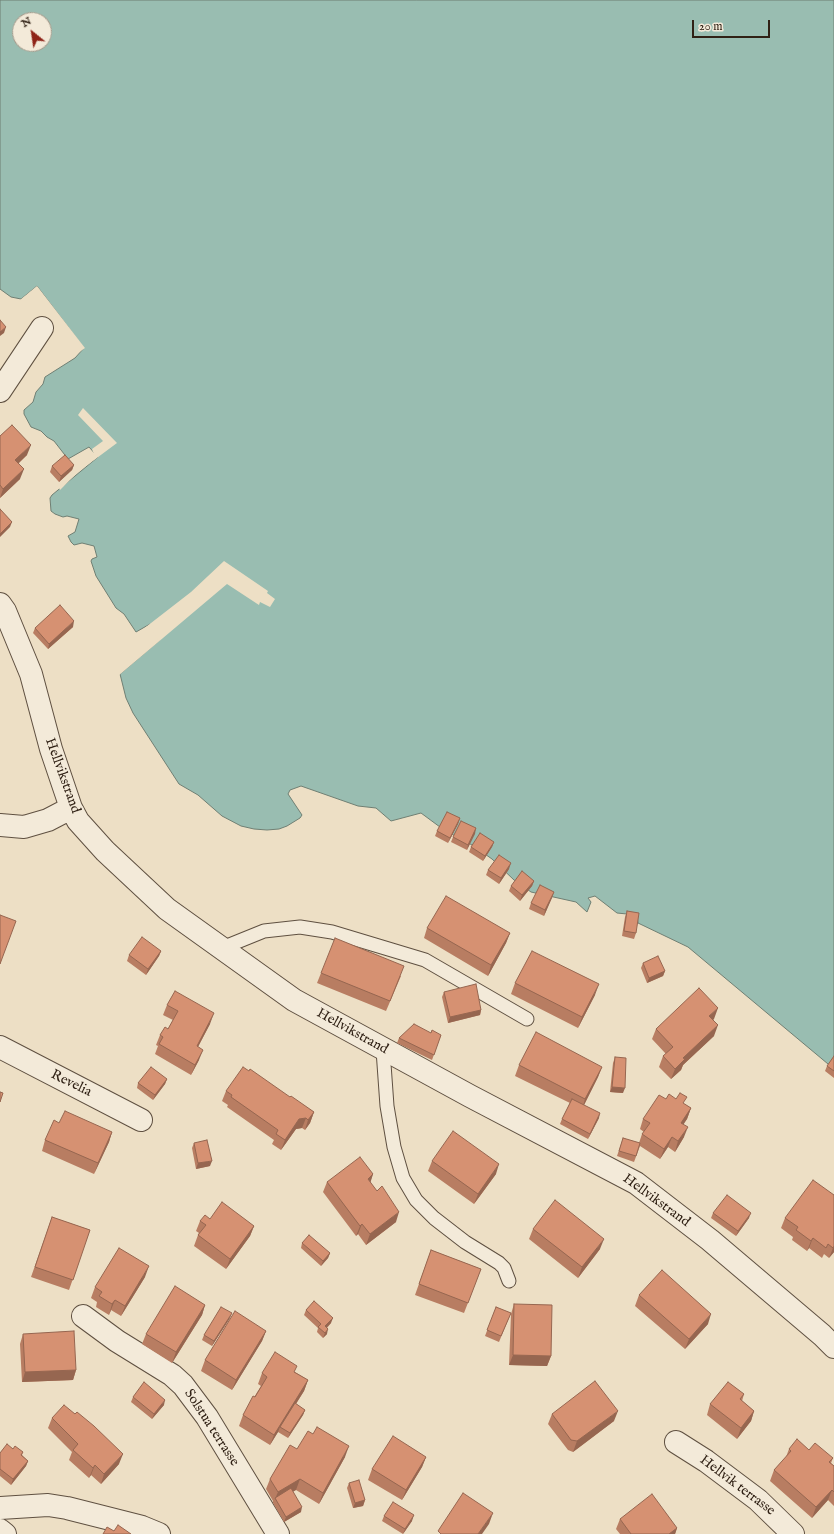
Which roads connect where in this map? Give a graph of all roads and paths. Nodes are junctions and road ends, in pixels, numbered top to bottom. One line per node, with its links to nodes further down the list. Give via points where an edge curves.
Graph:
1 (42, 328): 2 (street)
2 (0, 391)
3 (0, 604): 4 (street, Hellvikstrand, via 31,674 50,749)
4 (71, 808): 5 (street, via 48,820 24,827); 6 (street, Hellvikstrand, via 78,821 105,851 167,909)
5 (0, 825)
6 (222, 948): 7 (lane, via 264,931 300,927 332,932 425,960); 9 (street, Hellvikstrand, via 294,1000)
7 (527, 1019)
8 (0, 1047): 10 (street, Revelia)
9 (383, 1050): 11 (lane, via 387,1106 394,1147 403,1178 416,1200 434,1218 465,1242 499,1263); 13 (street, Hellvikstrand, via 636,1183 710,1240)
10 (141, 1120)
11 (509, 1281)
12 (83, 1316): 19 (street, Solstua terrasse, via 183,1385 207,1418)
13 (834, 1347)
14 (676, 1442): 20 (street, Hellvik terrasse, via 758,1500)
15 (0, 1508): 18 (street, via 48,1505 142,1527)
16 (0, 1530): 17 (street)
17 (5, 1534)
18 (159, 1534)
19 (278, 1534)
20 (793, 1534)

